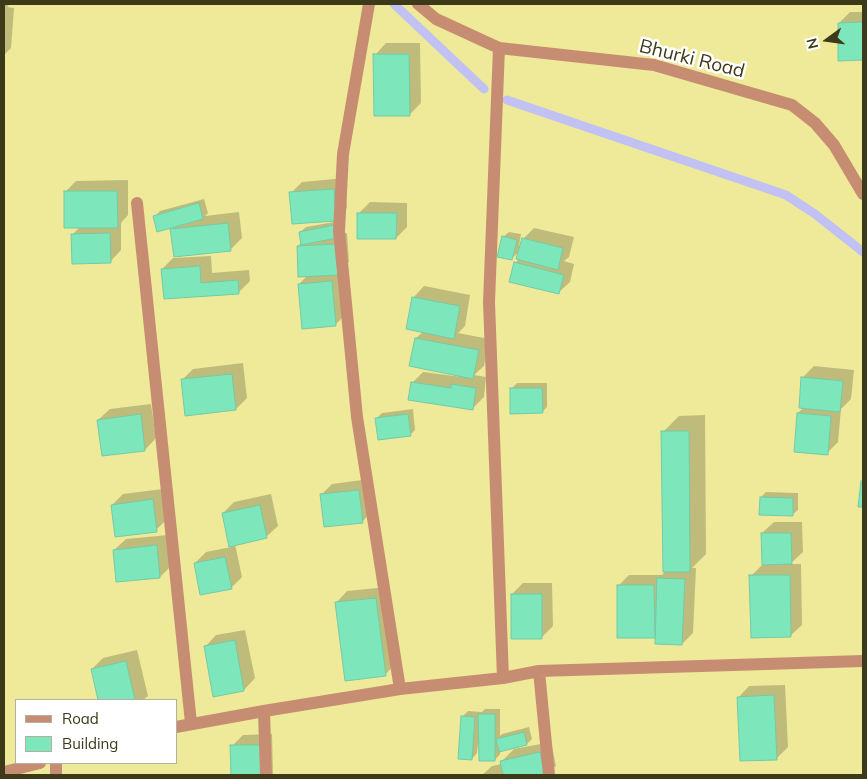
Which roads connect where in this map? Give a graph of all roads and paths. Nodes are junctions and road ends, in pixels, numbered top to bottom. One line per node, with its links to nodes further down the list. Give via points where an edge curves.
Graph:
1 (369, 4): 9 (street, via 343,154 339,231 357,417)
2 (418, 4): 3 (street, Bhurki Road, via 436,19)
3 (499, 48): 4 (street, Bhurki Road, via 654,65 792,106 815,123 834,145); 8 (street, via 489,302)
4 (863, 194)
5 (137, 202): 11 (street)
6 (863, 661): 7 (street)
7 (539, 672): 8 (street); 16 (street)
8 (503, 678): 9 (street)
9 (400, 689): 10 (street)
10 (264, 710): 11 (street); 15 (street)
11 (191, 724): 12 (street)
12 (178, 727)
13 (36, 764): 14 (street)
14 (4, 772)
15 (266, 775)
16 (548, 775)

